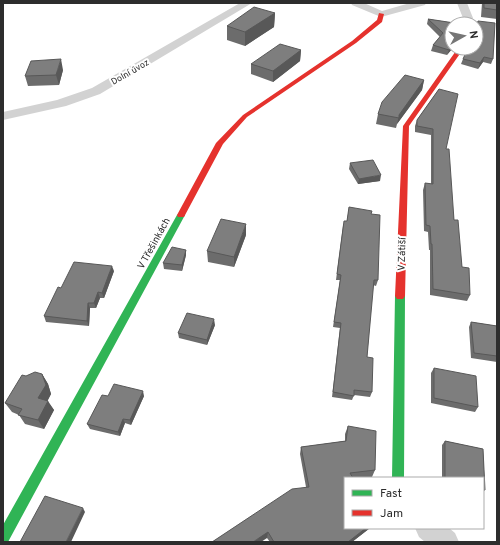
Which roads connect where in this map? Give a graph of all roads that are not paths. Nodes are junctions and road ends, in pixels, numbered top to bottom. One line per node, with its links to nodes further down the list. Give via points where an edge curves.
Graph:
1 (247, 3): 8 (street, Dolní úvoz, via 96,91 49,108)
2 (356, 3): 5 (street)
3 (421, 3): 5 (street)
4 (462, 3): 6 (street)
5 (381, 14): 11 (street, V Třešinkách, via 380,21 354,42 245,116 220,143)
6 (467, 16)
7 (455, 56): 9 (street, V Zátiší, via 406,126 400,257)
8 (3, 116)
9 (398, 477)
10 (429, 529): 12 (street)
11 (3, 538)
12 (446, 542)

